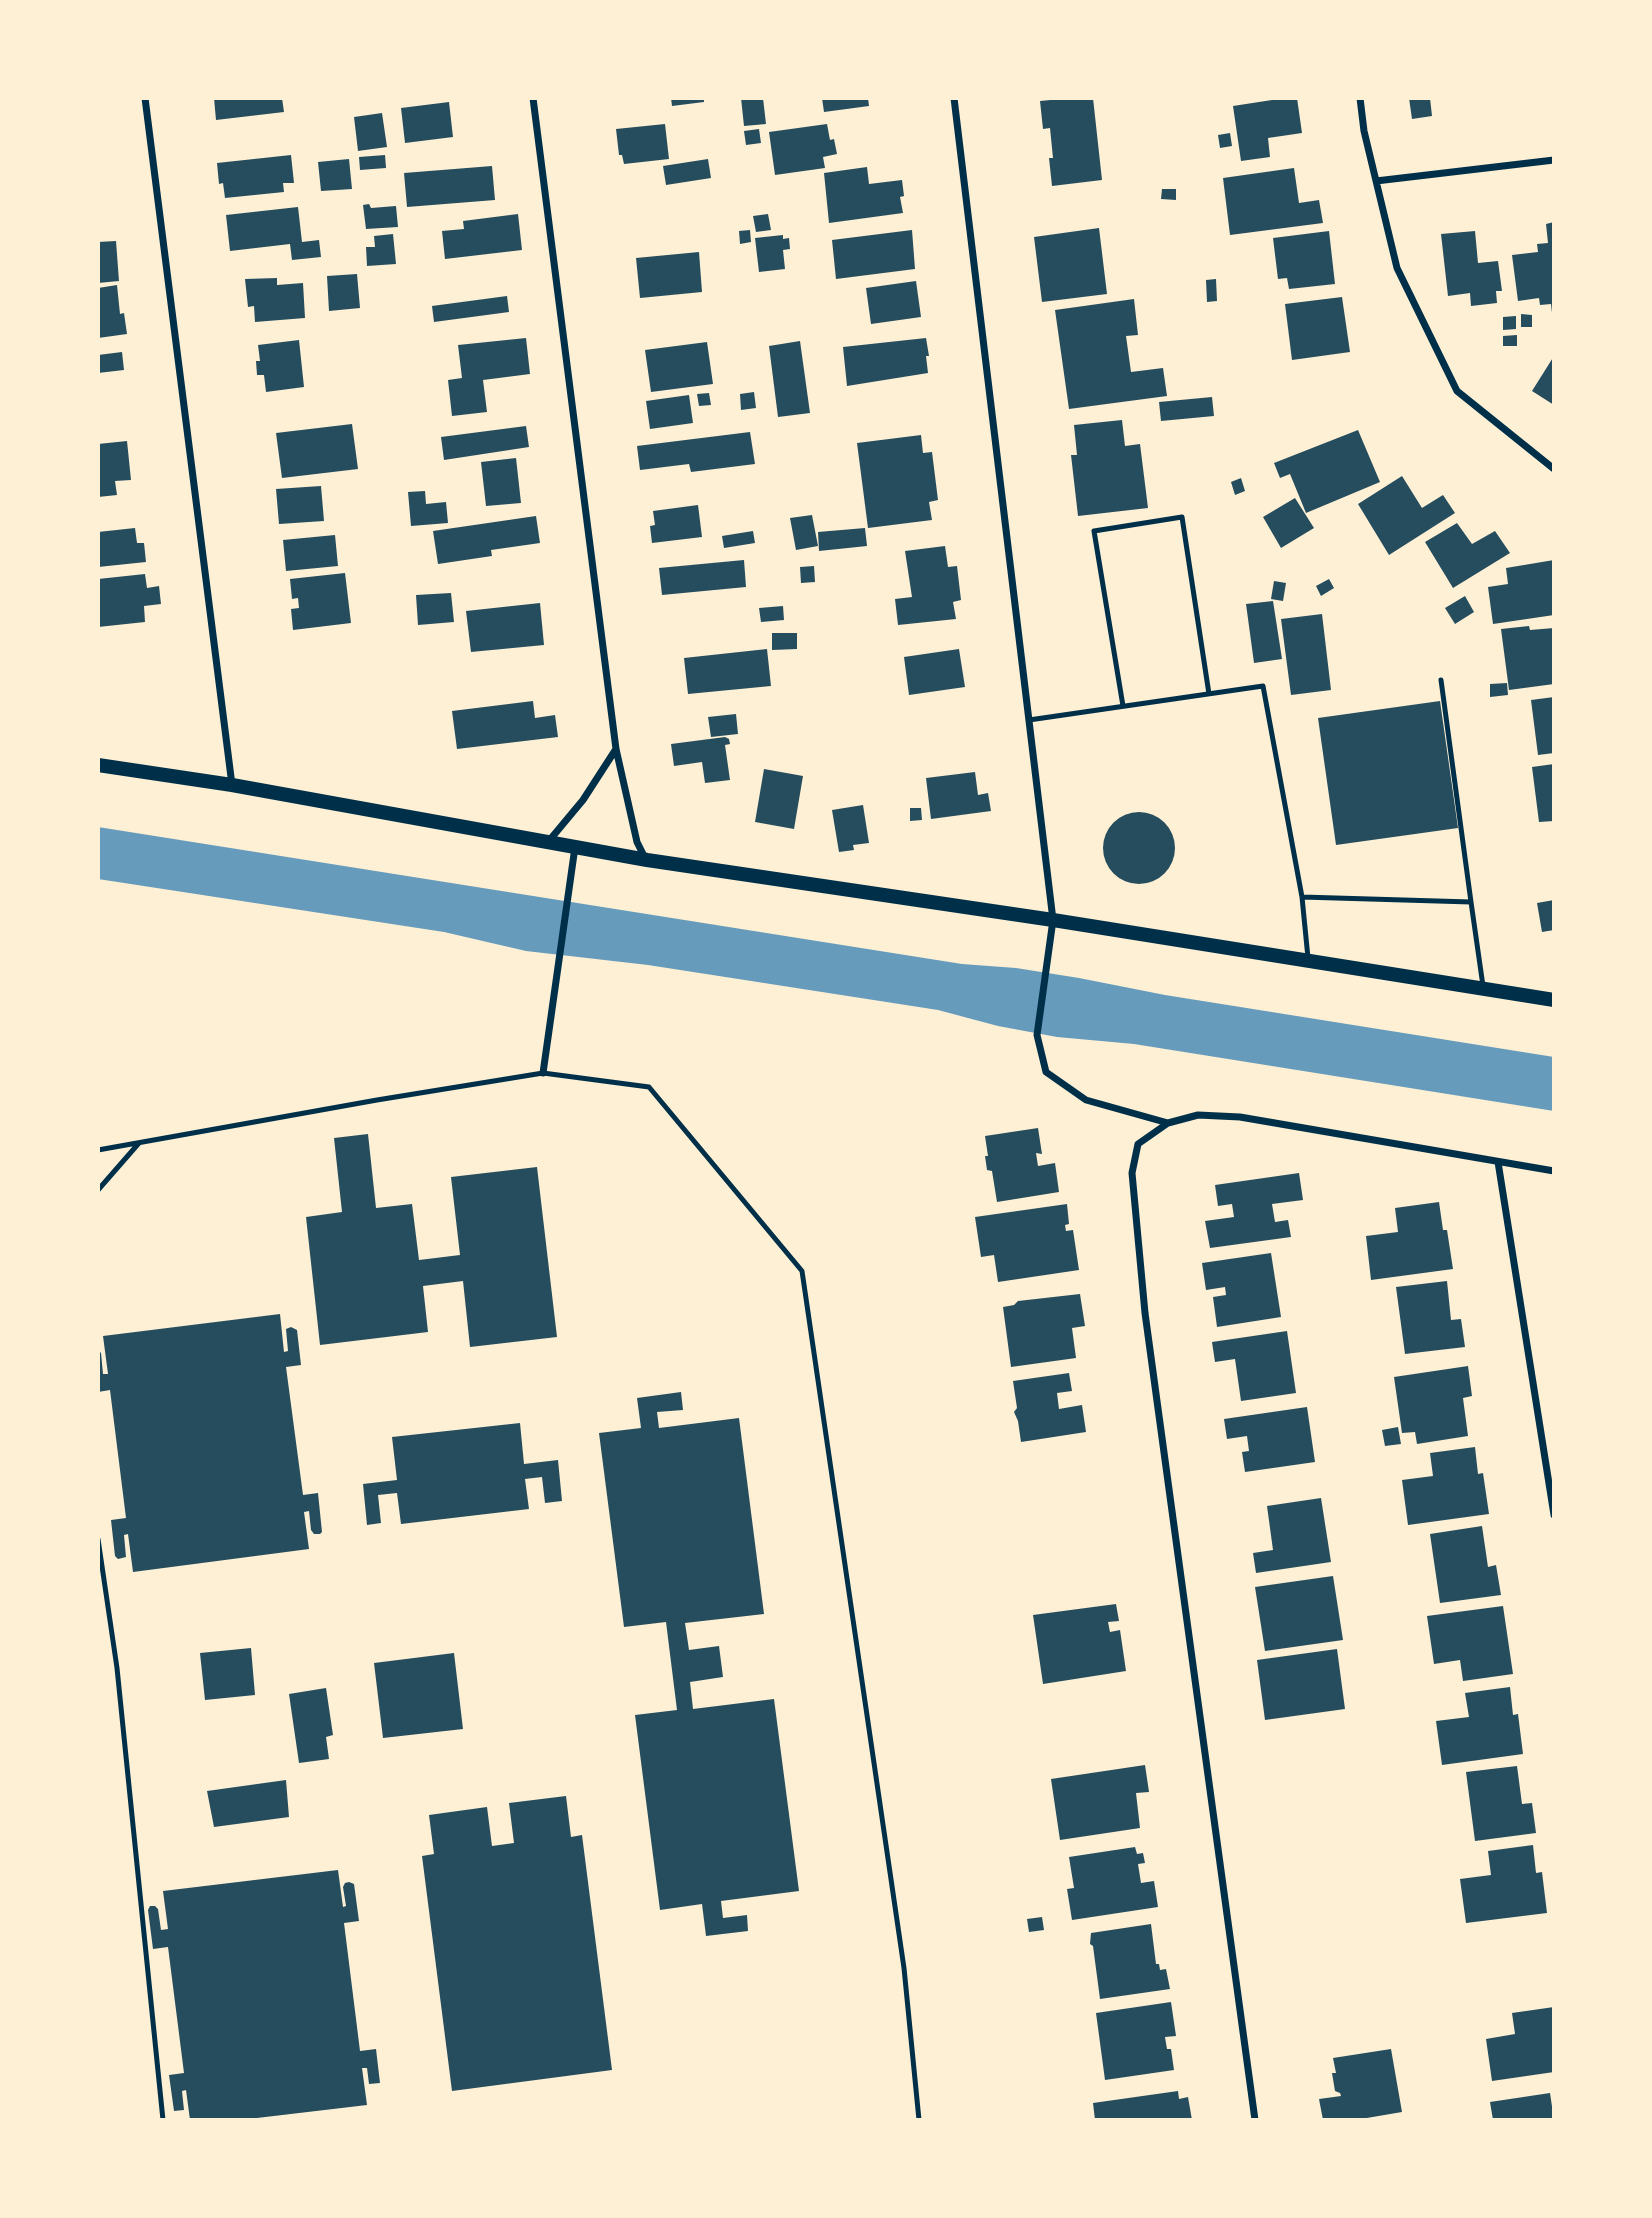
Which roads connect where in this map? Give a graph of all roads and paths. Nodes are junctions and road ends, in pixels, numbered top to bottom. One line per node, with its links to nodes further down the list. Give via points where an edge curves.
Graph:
1 (145, 98): 14 (street)
2 (533, 98): 12 (street)
3 (954, 98): 11 (street)
4 (1360, 98): 6 (street)
5 (1554, 160): 6 (street)
6 (1376, 181): 7 (street, via 1397,268 1457,391)
7 (1554, 469)
8 (1441, 680): 19 (lane)
9 (1209, 694): 10 (lane); 10 (lane, via 1182,517 1094,531); 18 (lane, via 1263,686)
10 (1123, 706): 11 (lane)
11 (1029, 720): 20 (street)
12 (616, 749): 15 (street); 17 (street, via 637,842)
13 (98, 765): 14 (main road)
14 (232, 785): 15 (main road)
15 (548, 842): 16 (main road)
16 (575, 847): 17 (main road); 24 (street)
17 (647, 860): 20 (main road)
18 (1302, 897): 19 (lane); 21 (lane)
19 (1471, 902): 22 (lane)
20 (1053, 920): 21 (main road); 25 (street, via 1037,1035 1046,1072 1086,1100)
21 (1309, 961): 22 (main road)
22 (1484, 989): 23 (main road)
23 (1554, 1000)
24 (544, 1073): 26 (lane); 34 (lane, via 649,1087 802,1271 904,1968)
25 (1168, 1123): 28 (street, via 1198,1115 1240,1117); 35 (street, via 1138,1144 1132,1173 1145,1313)
26 (139, 1143): 27 (lane); 30 (lane)
27 (98, 1150)
28 (1498, 1161): 29 (street); 31 (street)
29 (1554, 1171)
30 (98, 1189)
31 (1554, 1515)
32 (98, 1539): 33 (lane, via 117,1668)
33 (163, 2120)
34 (919, 2120)
35 (1255, 2120)

